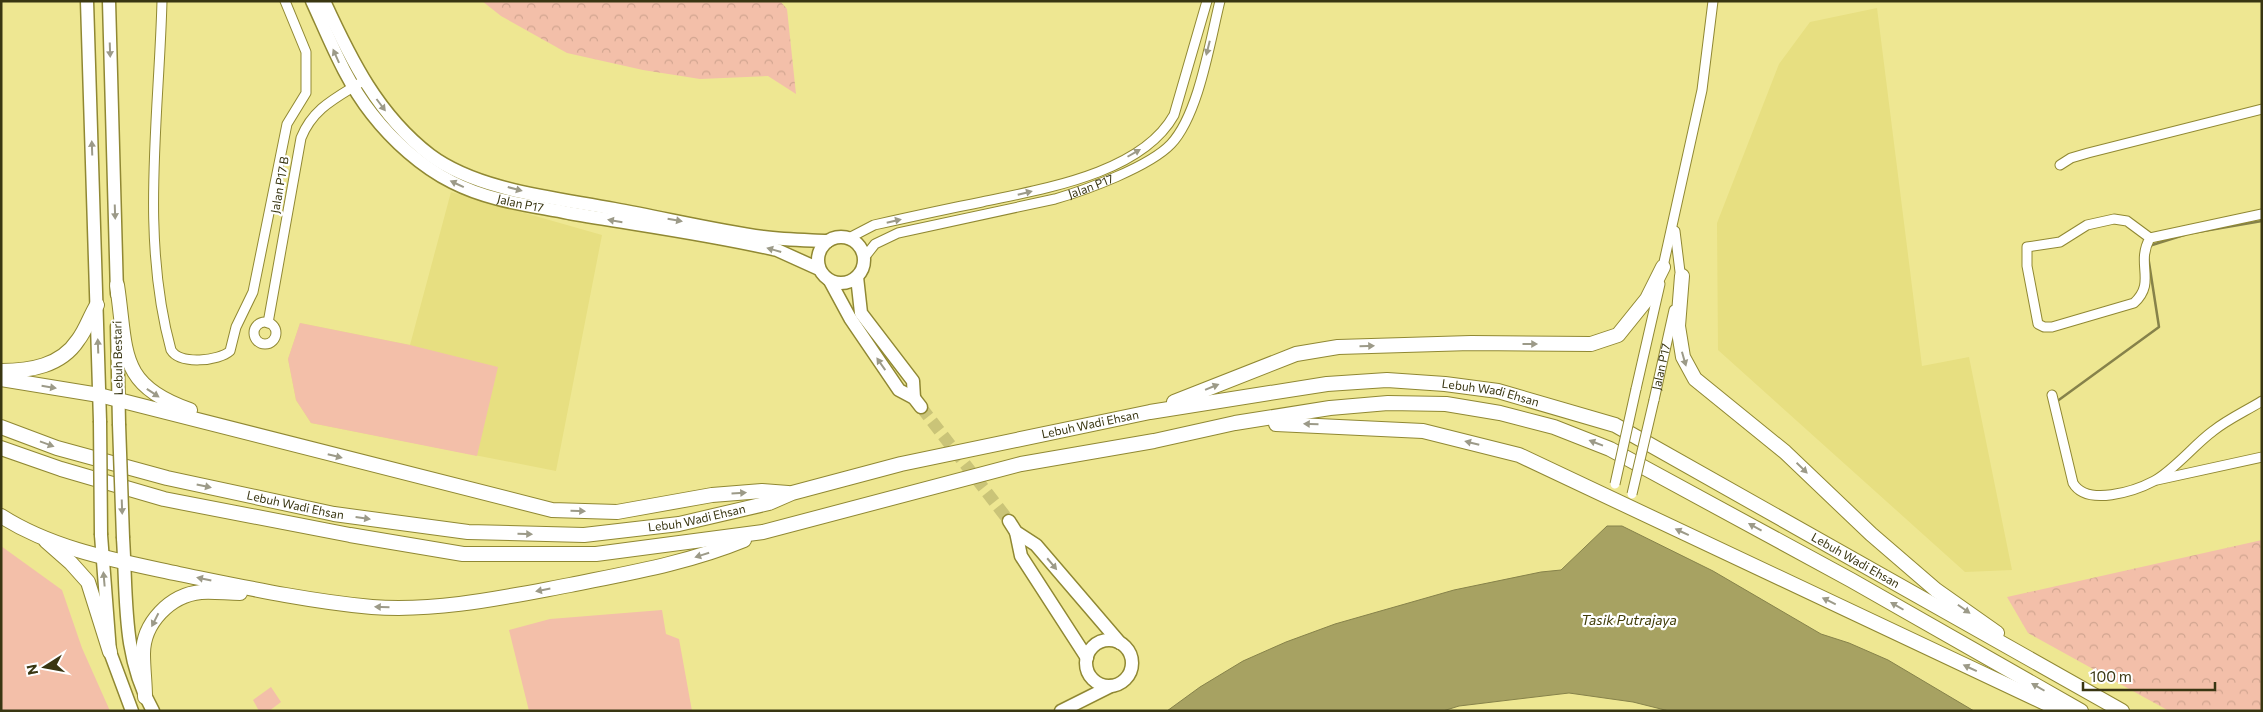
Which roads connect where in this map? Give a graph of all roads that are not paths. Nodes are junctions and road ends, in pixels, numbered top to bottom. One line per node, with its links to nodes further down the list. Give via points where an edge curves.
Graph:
1 (87, 1): 27 (street, Lebuh Bestari, one-way to 1)
2 (109, 1): 26 (street, Lebuh Bestari, one-way to 26)
3 (162, 1): 28 (street, via 154,113 155,252 172,350 178,357 187,359 224,357 230,351)
4 (286, 1): 13 (street, via 306,52 307,84 306,93 287,124)
5 (312, 1): 10 (street, Jalan P17, one-way to 5)
6 (324, 1): 10 (street, Jalan P17)
7 (1207, 1): 17 (street, Jalan P17, one-way to 7, via 874,225 1079,180 1135,153 1156,139 1174,115)
8 (1220, 1): 20 (street, Jalan P17, one-way to 20, via 1190,113 1172,143 1159,154 1070,195 898,233 875,244)
9 (1713, 1): 16 (street, Jalan P17, via 1702,90)
10 (358, 84): 14 (street, Jalan P17 B, via 315,113 307,124 301,138); 19 (street, Jalan P17, one-way to 19, via 432,156 480,179 520,191 762,237); 22 (street, Jalan P17, one-way to 10, via 777,250 755,245 502,200 475,192 437,174 404,148 373,115)
11 (2262, 109): 12 (street, via 2088,153)
12 (2060, 165)
13 (272, 199): 14 (street); 28 (street, via 254,292)
14 (289, 203): 29 (street, Jalan P17 B)
15 (2262, 214): 18 (street)
16 (1674, 225): 21 (street, Jalan P17); 23 (street, Jalan P17)
17 (848, 238): 19 (street); 20 (street, via 858,243)
18 (2150, 238): 18 (street, via 2127,221 2114,219 2087,225 2060,242 2027,247 2027,266 2038,324 2052,326 2134,303 2146,287 2143,254)
19 (828, 241): 22 (street, via 819,253)
20 (864, 258): 24 (street, via 863,269)
21 (1663, 267): 37 (main road, one-way to 21, via 1296,354 1338,347 1591,344 1618,335 1647,299); 45 (street, Jalan P17, bridge)
22 (819, 269): 25 (street)
23 (1682, 276): 46 (street, Jalan P17, bridge); 56 (main road, one-way to 56, via 1678,326 1683,357 1694,379 1785,452 1871,534 1936,590)
24 (857, 277): 25 (street, via 844,283); 25 (street, one-way to 25, via 861,313 913,381 917,403 899,390 850,318)
25 (830, 281)
26 (116, 285): 35 (street, Lebuh Bestari); 41 (main road, one-way to 41, via 130,368 144,386 167,402)
27 (97, 305): 31 (main road, via 79,340 55,361 24,370); 33 (street, Lebuh Bestari, one-way to 27)
28 (241, 318): 30 (street)
29 (268, 323): 30 (street); 30 (street, via 276,331 270,343 263,344 257,340 254,334)
30 (256, 327)
31 (1, 371)
32 (1, 379): 33 (main road, one-way to 33)
33 (99, 395): 35 (main road); 50 (street, Lebuh Bestari, bridge)
34 (2052, 395): 43 (street, via 2076,488 2095,496 2107,496)
35 (118, 400): 41 (main road); 51 (street, Lebuh Bestari, one-way to 51, bridge)
36 (2262, 401): 43 (street, via 2213,430)
37 (1150, 412): 44 (main road, Lebuh Wadi Ehsan, via 901,464); 56 (main road, Lebuh Wadi Ehsan, via 1327,384 1387,380 1498,392 1616,425)
38 (1235, 424): 45 (main road, one-way to 38, via 1519,455 1423,431 1309,424); 48 (main road, Lebuh Wadi Ehsan, via 1154,442 1021,464); 64 (main road, Lebuh Wadi Ehsan, one-way to 38, via 1618,453 1554,427 1446,404 1388,403 1330,408)
39 (1, 427): 44 (main road, Lebuh Wadi Ehsan, one-way to 44, via 57,448 167,478 334,514 468,532 584,535 679,524 769,503)
40 (1, 448): 48 (main road, Lebuh Wadi Ehsan, via 164,499 350,536 463,554 596,554)
41 (308, 450): 44 (main road, one-way to 44, via 552,510 617,512 712,495 762,491)
42 (2262, 457): 43 (street)
43 (2156, 480)
44 (792, 493)
45 (1611, 499): 46 (main road)
46 (1630, 508): 63 (main road, one-way to 46)
47 (1, 516): 49 (main road)
48 (764, 532): 52 (main road, one-way to 52, via 668,566 504,598 422,608 372,607)
49 (39, 536): 50 (main road); 54 (main road, via 88,582)
50 (102, 558): 51 (main road); 54 (street, Lebuh Bestari, one-way to 50)
51 (125, 563): 52 (main road, one-way to 51); 58 (street, Lebuh Bestari, via 130,653)
52 (280, 595): 58 (main road, one-way to 58, via 202,592 174,600 160,612 144,641)
53 (1120, 643): 55 (street, via 1114,640 1100,642 1089,651); 55 (street, one-way to 53, via 1021,556 1012,527 1036,545); 57 (street, via 1128,651 1132,664 1127,677)
54 (110, 652): 60 (street, Lebuh Bestari)
55 (1087, 664): 57 (street, via 1099,684); 59 (street, via 1088,686)
56 (2060, 678): 65 (main road, Lebuh Wadi Ehsan)
57 (1111, 686): 59 (street)
58 (145, 697): 61 (street, Lebuh Bestari)
59 (1083, 698): 62 (street)
60 (132, 711)
61 (153, 711)
62 (1061, 711)
63 (2062, 711)
64 (2081, 711)
65 (2122, 711)

